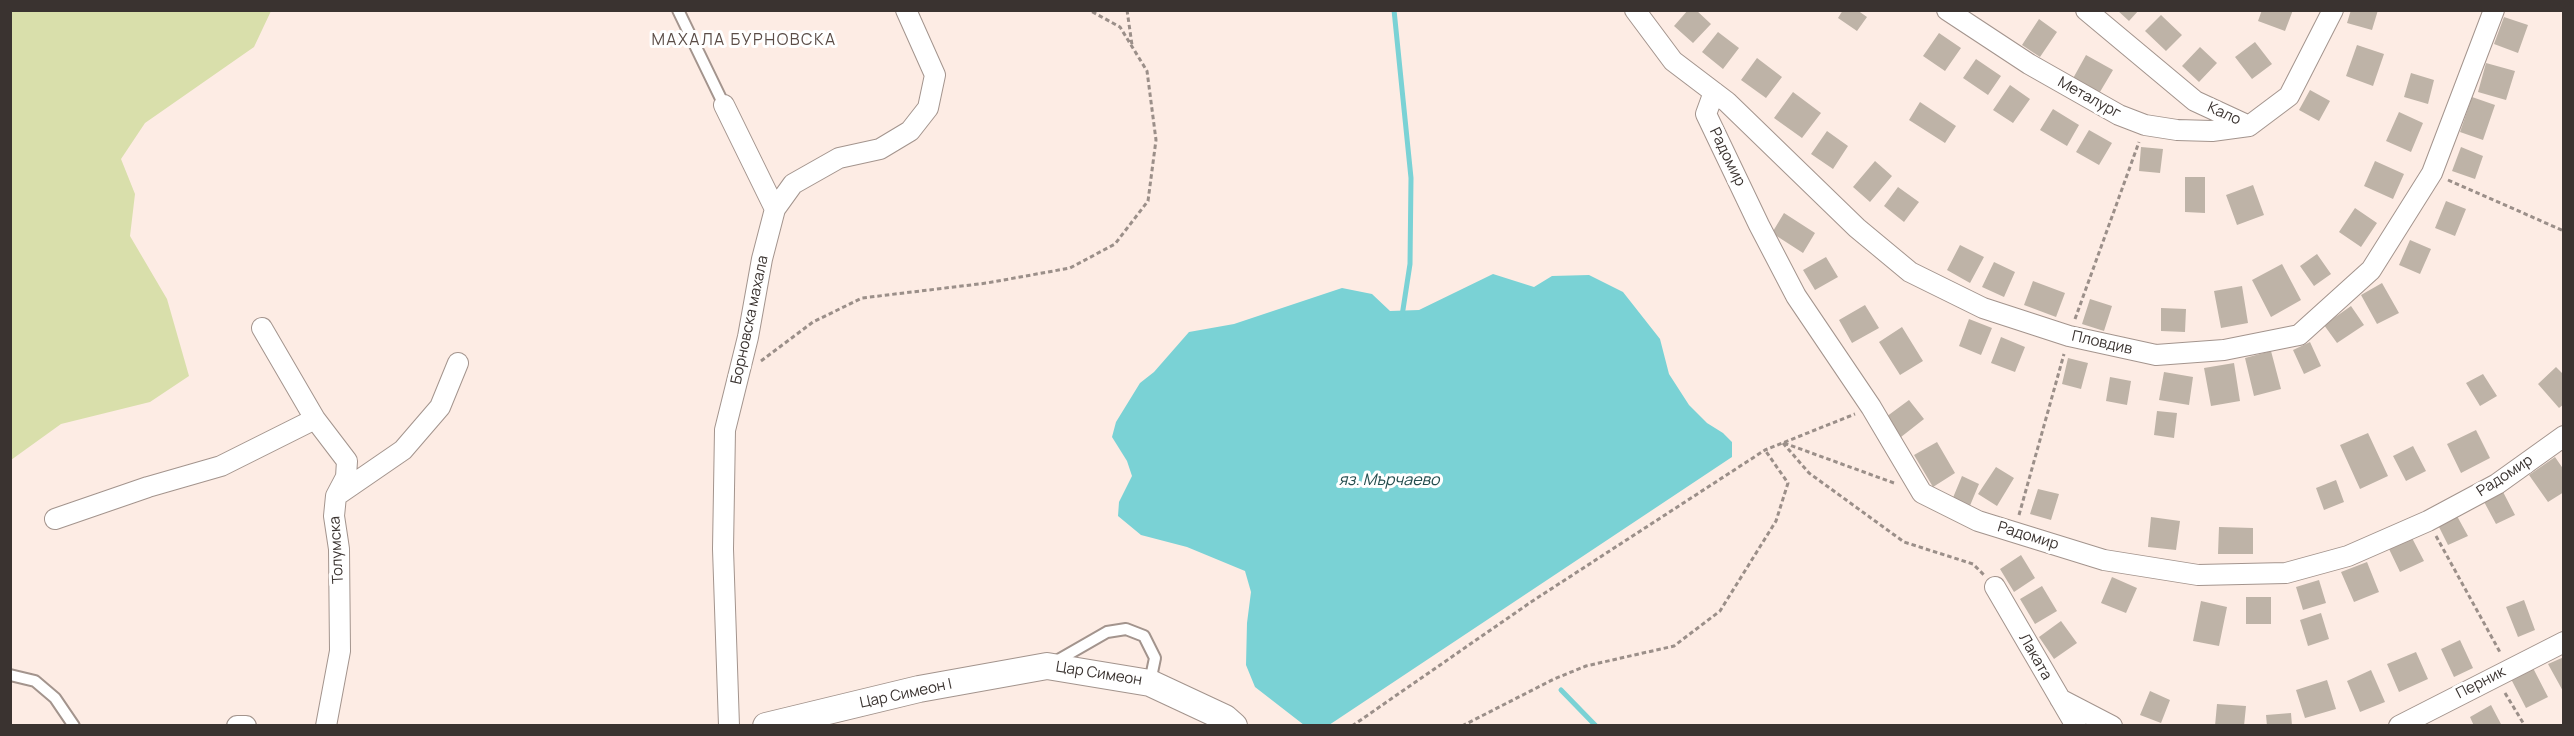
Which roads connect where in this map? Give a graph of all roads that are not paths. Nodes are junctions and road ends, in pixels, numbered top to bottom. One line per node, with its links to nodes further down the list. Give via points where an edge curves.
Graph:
1 (678, 10): 9 (lane)
2 (906, 10): 11 (street, Борновска махала, via 935,75 928,108 910,131 880,149 839,158 793,184)
3 (1635, 10): 8 (street, Пловдив, via 1673,61)
4 (1947, 10): 10 (street, Металург, via 2029,64 2119,115 2145,125 2212,131)
5 (2086, 10): 10 (street, Кало, via 2195,101)
6 (2333, 10): 10 (street, Кало, via 2289,96)
7 (2494, 10): 8 (street, Пловдив, via 2432,173 2371,270 2299,335 2224,350 2156,355 2069,336 1983,308 1910,272 1857,228)
8 (1714, 92): 15 (street, Радомир, via 1706,114 1796,296 1922,493 1978,520 2104,560 2198,575 2286,573 2348,556 2428,521 2497,484)
9 (724, 105): 11 (street)
10 (2249, 126)
11 (775, 209): 28 (street, Борновска махала, via 725,429 723,549)
12 (262, 328): 14 (street, Толумска)
13 (458, 363): 16 (street, via 440,407 403,450)
14 (315, 419): 16 (street, Толумска, via 347,461 346,477); 17 (street, via 221,466)
15 (2564, 436)
16 (336, 496): 27 (street, Толумска, via 340,651)
17 (55, 519)
18 (1995, 587): 23 (street, Лаката)
19 (2564, 642): 33 (street, Перник)
20 (1047, 666): 22 (street, Цар Симеон); 22 (lane, via 1107,632 1126,629 1144,636 1155,658); 29 (street, Цар Симеон I, via 919,690)
21 (10, 675): 24 (lane, via 35,681 55,698)
22 (1150, 683): 30 (street)
23 (2058, 698): 31 (street, Лаката); 32 (street)
24 (74, 726)
25 (237, 726): 26 (street)
26 (246, 726)
27 (326, 726)
28 (729, 726)
29 (766, 726)
30 (1234, 726)
31 (2076, 726)
32 (2112, 726)
33 (2399, 726)

